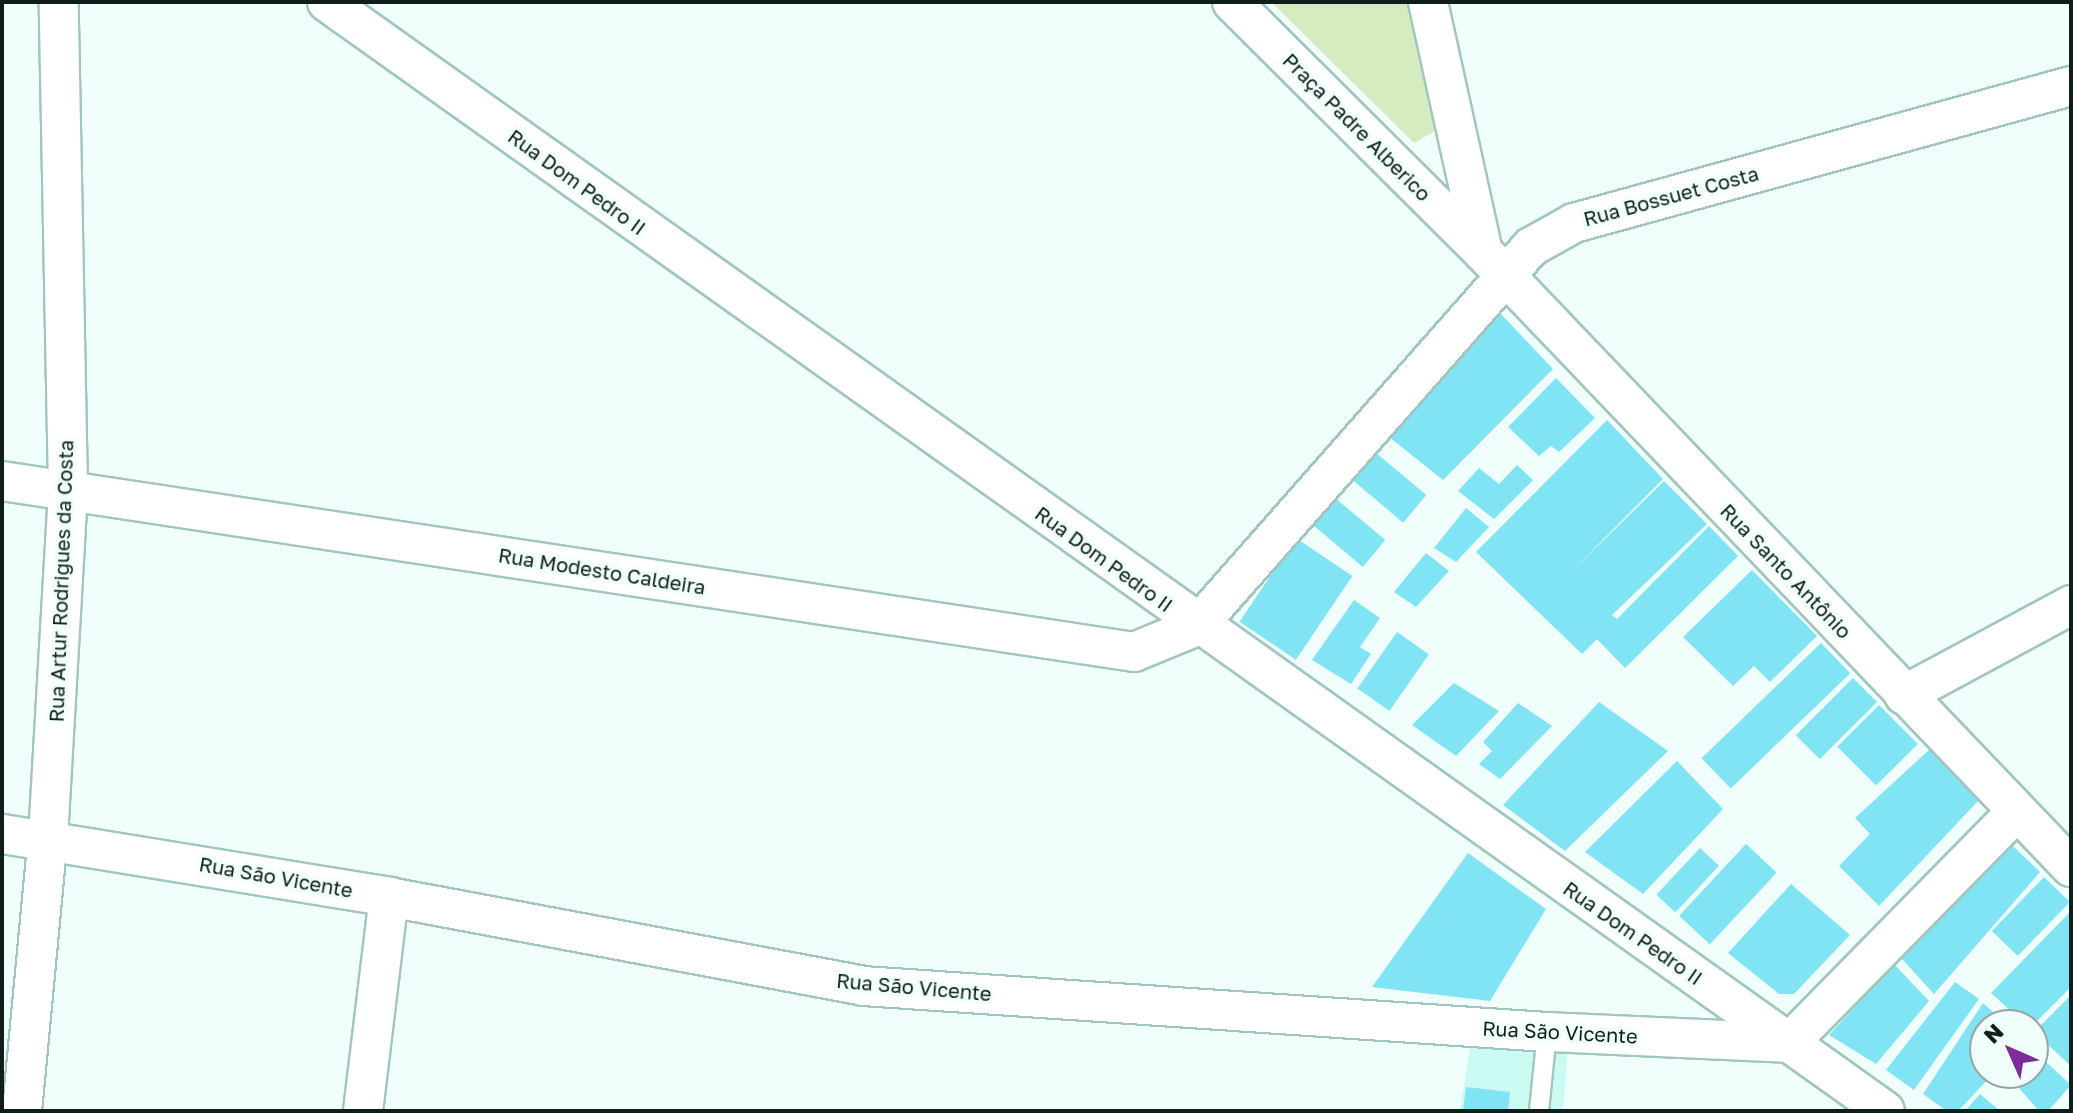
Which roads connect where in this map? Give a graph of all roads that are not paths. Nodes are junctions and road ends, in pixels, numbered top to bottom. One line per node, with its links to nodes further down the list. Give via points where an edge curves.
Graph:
1 (59, 2): 8 (street, Rua Artur Rodrigues da Costa)
2 (1232, 2): 6 (street, Praça Padre Alberico)
3 (1428, 2): 6 (street)
4 (338, 6): 10 (street, Rua Dom Pedro II)
5 (2071, 86): 6 (street, Rua Bossuet Costa, via 1574,223)
6 (1493, 263): 10 (street, Rua Bossuet Costa); 11 (street, Rua Santo Antônio)
7 (2, 481): 8 (street, Rua Modesto Caldeira)
8 (68, 490): 10 (street, Rua Modesto Caldeira, via 1134,652); 14 (street, Rua Artur Rodrigues da Costa)
9 (2071, 605): 11 (street)
10 (1197, 626): 17 (street, Rua Dom Pedro II)
11 (1904, 695): 12 (street, Rua Santo Antônio)
12 (2016, 812): 15 (street, Rua Santo Antônio); 20 (street)
13 (2, 834): 14 (street, Rua São Vicente)
14 (48, 838): 16 (street, Rua São Vicente); 21 (street, Rua Artur Rodrigues da Costa)
15 (2071, 867)
16 (389, 897): 18 (street, Rua São Vicente, via 863,986); 22 (street)
17 (1698, 979): 19 (street, via 1701,1013); 20 (street, Rua Dom Pedro II)
18 (1547, 1032): 19 (street, Rua São Vicente); 23 (lane)
19 (1669, 1037): 20 (street, Rua São Vicente)
20 (1789, 1043): 24 (street, Rua Dom Pedro II)
21 (22, 1111)
22 (363, 1111)
23 (1539, 1111)
24 (1885, 1111)

